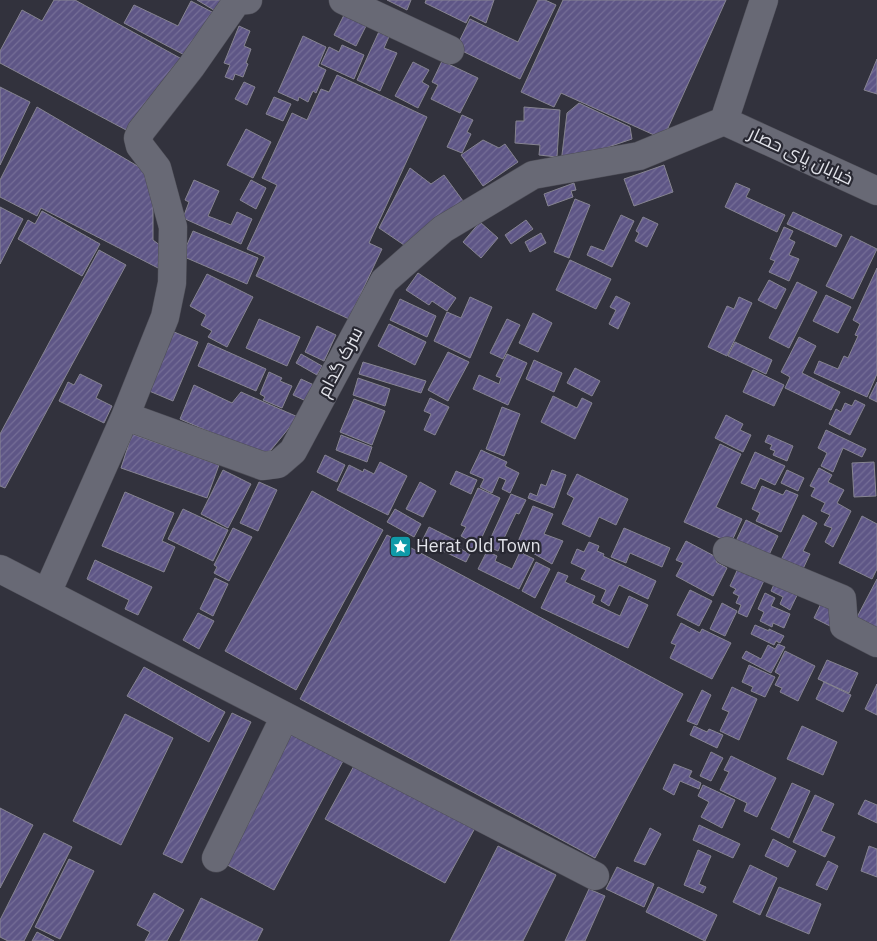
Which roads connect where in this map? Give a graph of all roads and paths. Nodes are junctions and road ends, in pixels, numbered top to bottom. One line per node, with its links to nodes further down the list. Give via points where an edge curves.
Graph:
1 (248, 0): 7 (street, via 237,1 138,138 140,146 157,168 173,227 172,283 164,316)
2 (343, 0): 4 (street)
3 (764, 0): 5 (street)
4 (450, 50)
5 (724, 121): 6 (street, خیابان پای حصار); 7 (street, سرک گدام, via 639,156 533,175 442,229 384,281 293,451 278,464 263,466)
6 (877, 191)
7 (125, 417): 10 (street)
8 (727, 551): 11 (street, via 842,599 844,626)
9 (0, 569): 10 (street)
10 (47, 593): 12 (street)
11 (877, 643)
12 (286, 716): 13 (street); 14 (street)
13 (216, 858)
14 (595, 876)

